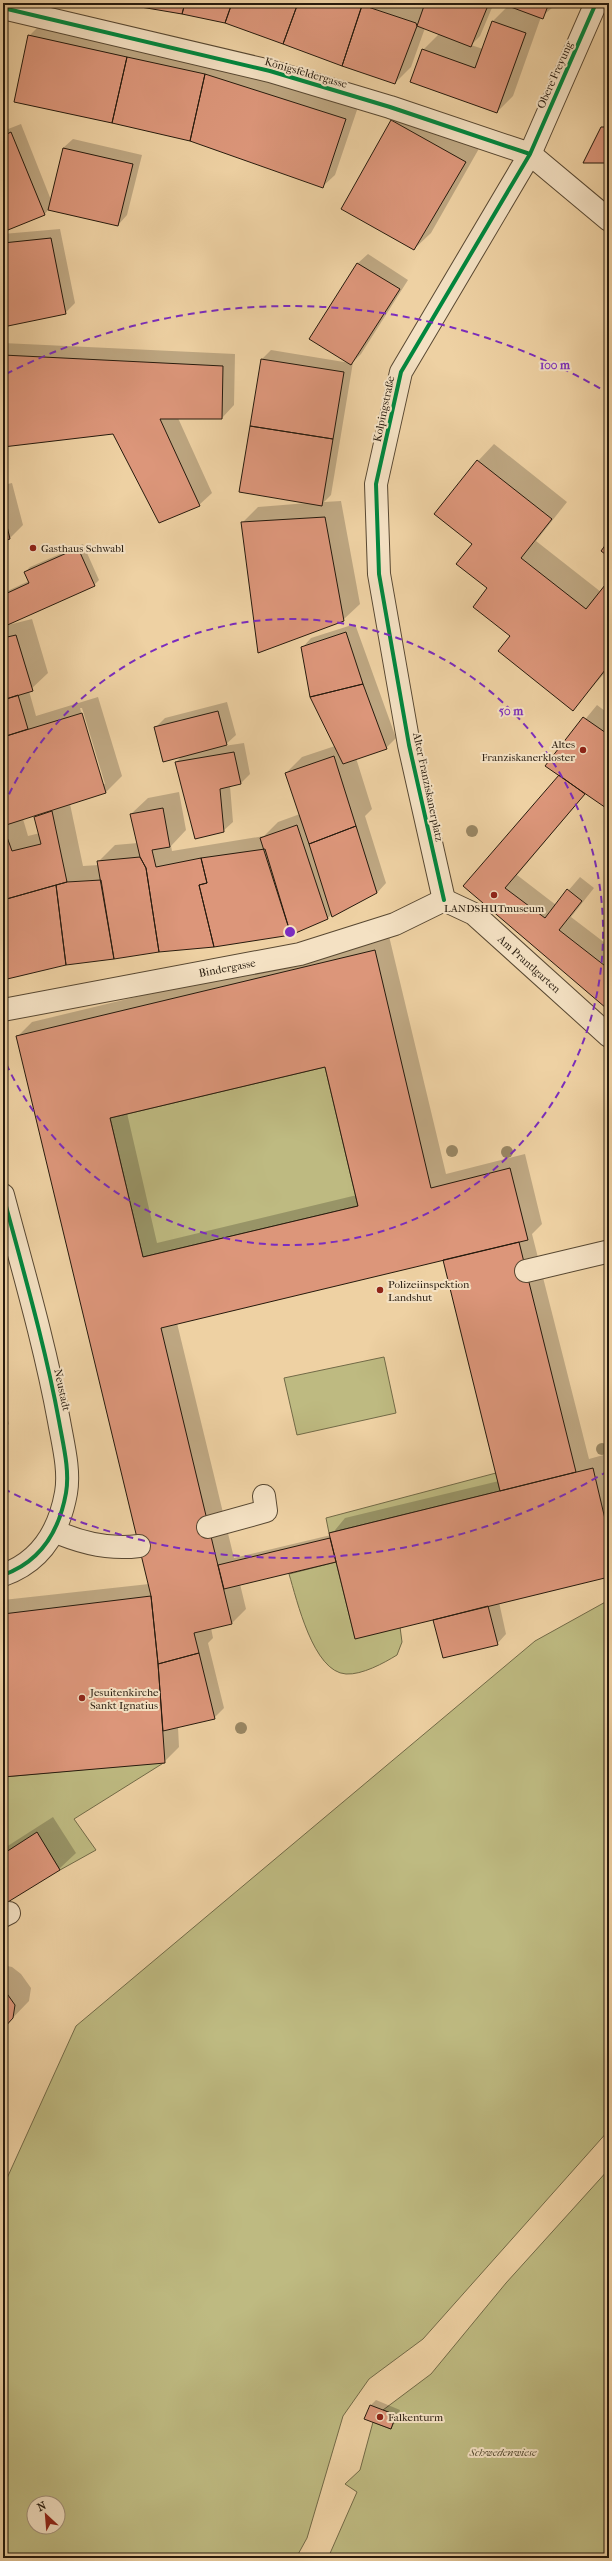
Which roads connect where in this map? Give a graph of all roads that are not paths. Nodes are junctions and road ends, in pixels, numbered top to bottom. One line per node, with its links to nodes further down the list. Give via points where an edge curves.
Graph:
1 (596, 3): 3 (street, Obere Freyung)
2 (3, 8): 3 (street, Königsfeldergasse, via 270,71 390,106)
3 (530, 154): 4 (street); 5 (street, Kolpingstraße, via 401,372 376,484 379,574)
4 (609, 220)
5 (397, 678): 6 (street, Alter Franziskanerplatz, via 409,745)
6 (444, 900): 7 (street, Bindergasse, via 395,924 300,954); 8 (street, Am Prantlgarten, via 474,914)
7 (3, 1010)
8 (609, 1036)
9 (3, 1195): 14 (street, Neustadt, via 52,1381 65,1456 66,1492)
10 (606, 1252): 11 (street)
11 (526, 1272)
12 (264, 1496): 13 (street, via 266,1510)
13 (208, 1527)
14 (54, 1531): 15 (street, via 73,1540 120,1549); 16 (street, Neustadt, via 36,1556 25,1566)
15 (138, 1546)
16 (7, 1574)

